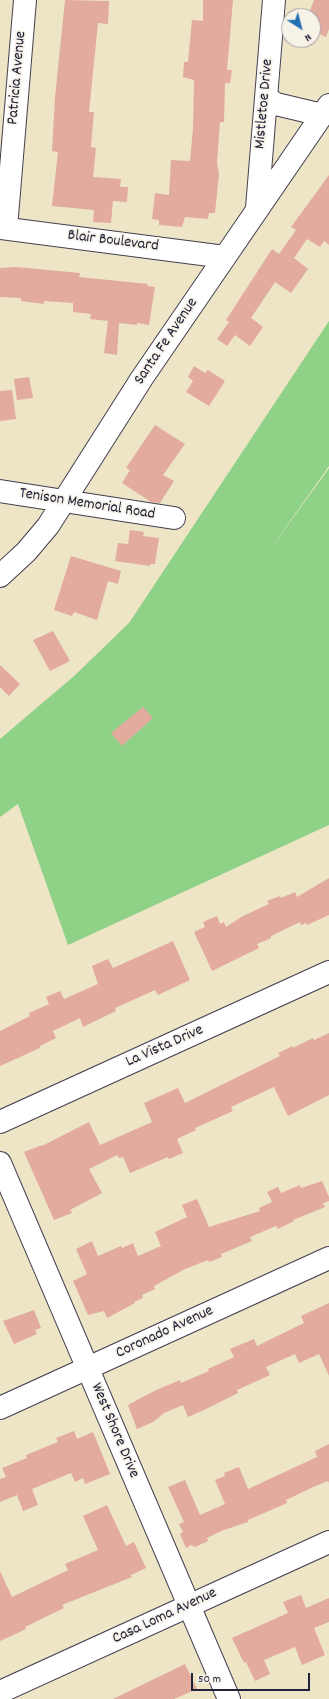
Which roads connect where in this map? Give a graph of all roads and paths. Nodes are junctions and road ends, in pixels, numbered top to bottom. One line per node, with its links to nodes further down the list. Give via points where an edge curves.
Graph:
1 (25, 0): 6 (street, Patricia Avenue)
2 (274, 0): 3 (street, Mistletoe Drive)
3 (266, 97): 4 (street, via 276,104); 5 (street, Mistletoe Drive)
4 (325, 110): 5 (street, Santa Fe Avenue)
5 (257, 208): 7 (street, Santa Fe Avenue)
6 (3, 228): 7 (street, Blair Boulevard)
7 (225, 257): 9 (street, Santa Fe Avenue, via 142,378)
8 (0, 491): 9 (street, Tenison Memorial Road)
9 (64, 501): 10 (street, Tenison Memorial Road); 11 (street, Santa Fe Avenue, via 48,526 26,552)
10 (174, 518)
11 (0, 576)
12 (329, 972): 13 (street, La Vista Drive)
13 (0, 1122)
14 (0, 1163): 16 (street, West Shore Drive)
15 (329, 1258): 16 (street, Coronado Avenue)
16 (87, 1369): 17 (street, Coronado Avenue); 19 (street, West Shore Drive)
17 (0, 1408)
18 (329, 1542): 19 (street, Casa Loma Avenue)
19 (189, 1606): 20 (street, Casa Loma Avenue); 21 (street, West Shore Drive)
20 (0, 1692)
21 (229, 1699)

